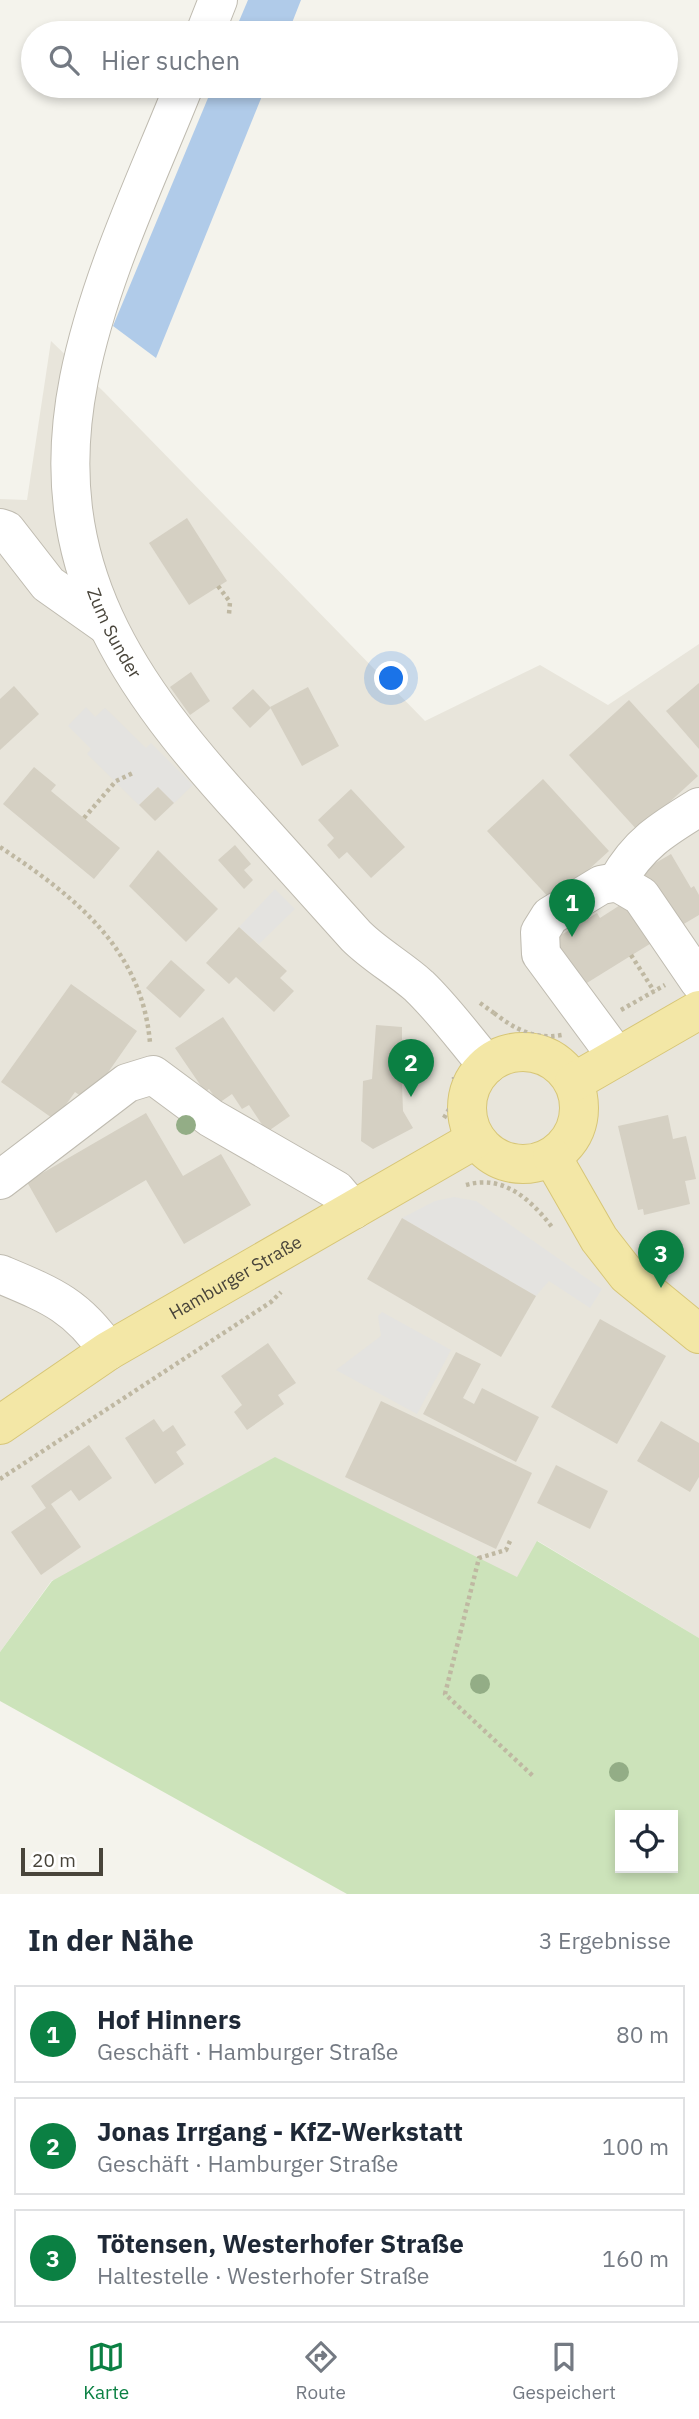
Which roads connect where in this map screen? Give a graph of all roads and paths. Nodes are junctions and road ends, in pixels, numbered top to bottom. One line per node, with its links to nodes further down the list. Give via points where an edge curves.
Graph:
1 (218, 0): 2 (street)
2 (210, 21)
3 (179, 98): 7 (street, Zum Sunder, via 111,269 75,405 73,513 91,588)
4 (0, 528): 7 (street, via 48,584)
5 (218, 586): 6 (path, via 230,602)
6 (229, 614)
7 (106, 625): 18 (street, Zum Sunder, via 149,699 198,760 360,939 434,1001)
8 (135, 772): 10 (path, via 116,782)
9 (699, 807): 12 (street, via 659,831 631,857)
10 (84, 818)
11 (0, 847): 19 (path, via 92,916 122,958 148,1013)
12 (617, 881): 14 (street, via 641,896); 17 (street, via 601,885 550,916 540,932 541,954)
13 (631, 955): 15 (path)
14 (699, 981)
15 (654, 991)
16 (699, 1010): 17 (main road)
17 (617, 1057): 20 (main road)
18 (487, 1065): 20 (main road, via 501,1056 534,1052 564,1068); 21 (main road, via 477,1075 468,1100 467,1114)
19 (153, 1075): 23 (street, via 127,1083); 25 (street, via 211,1118 337,1190)
20 (574, 1082): 22 (main road, via 579,1098 577,1124 565,1146)
21 (477, 1139): 22 (main road, via 494,1156 516,1164); 25 (main road, Hamburger Straße)
22 (552, 1157): 29 (main road, via 599,1239 628,1275)
23 (0, 1180)
24 (462, 1186): 26 (path, via 499,1183)
25 (353, 1210): 30 (main road, Hamburger Straße)
26 (538, 1210)
27 (0, 1274): 30 (street, via 71,1308)
28 (290, 1282): 32 (path, via 271,1302)
29 (699, 1334)
30 (108, 1351): 31 (main road, Hamburger Straße)
31 (0, 1425)
32 (0, 1479)
33 (510, 1541): 34 (path, via 506,1550 479,1558 445,1694)
34 (533, 1776)

